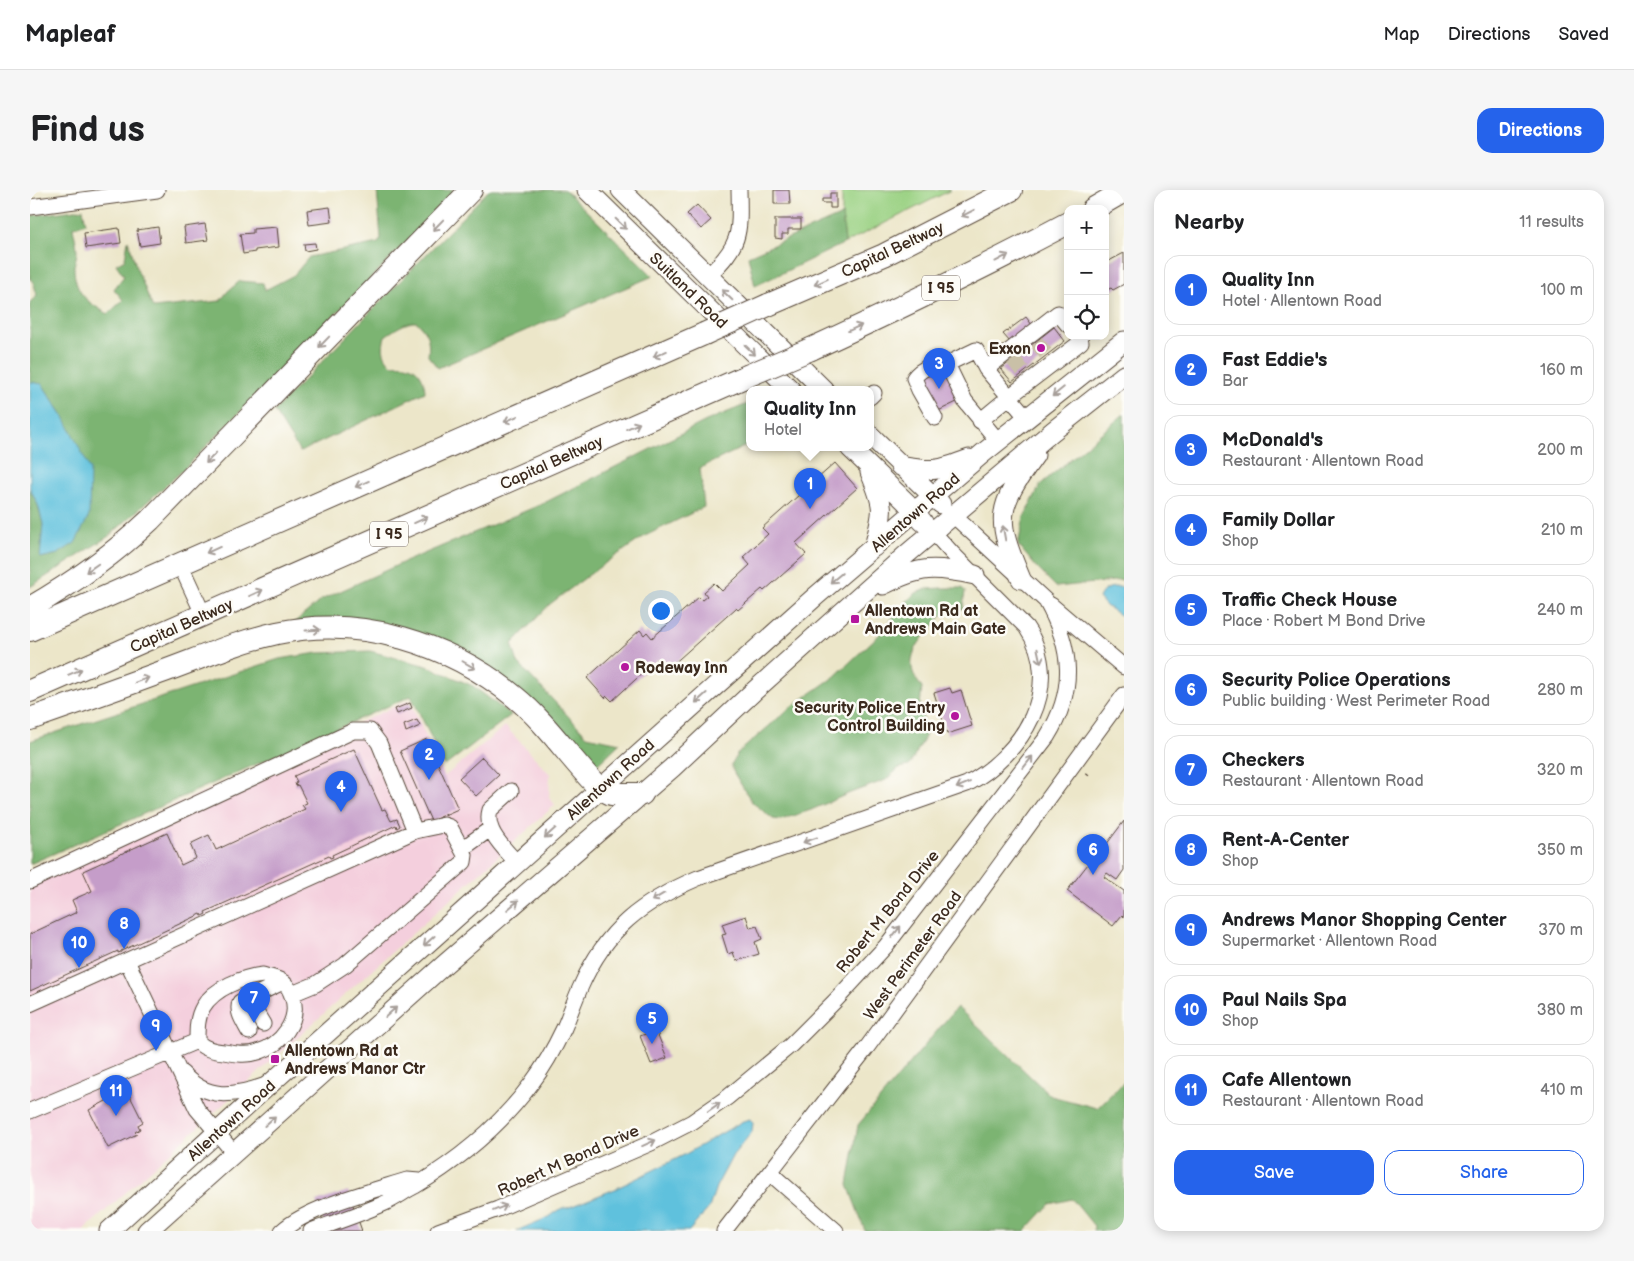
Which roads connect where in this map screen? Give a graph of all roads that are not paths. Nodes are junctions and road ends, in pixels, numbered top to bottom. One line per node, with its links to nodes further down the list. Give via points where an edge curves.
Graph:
1 (157, 190): 9 (street)
2 (472, 190): 43 (highway, one-way to 43, via 150,520 111,554)
3 (587, 190): 20 (main road, Suitland Road, one-way to 20)
4 (621, 190): 11 (main road, Suitland Road)
5 (739, 190): 11 (street, via 739,228 735,244)
6 (1011, 190): 38 (highway, Capital Beltway, one-way to 38, bridge, via 884,255)
7 (1124, 191): 8 (highway)
8 (1100, 205)
9 (30, 207)
10 (1064, 225): 44 (highway, Capital Beltway / I 95, one-way to 10, bridge, via 904,306)
11 (708, 276): 21 (main road, Suitland Road, one-way to 11)
12 (1064, 321): 18 (street, via 1058,314 1010,356)
13 (1078, 340): 22 (street, via 1027,377)
14 (1080, 340): 17 (street)
15 (1124, 341): 17 (main road, Allentown Road)
16 (953, 361): 18 (street, via 976,350)
17 (1096, 362): 24 (main road, Allentown Road, one-way to 24)
18 (986, 369): 22 (street)
19 (1124, 375): 26 (main road, Allentown Road)
20 (787, 386)
21 (820, 386)
22 (1009, 397): 24 (street); 25 (street)
23 (934, 418): 25 (street, via 914,378 940,363 948,366 965,401)
24 (1027, 418): 28 (main road, Allentown Road)
25 (979, 420): 28 (street)
26 (1053, 431): 35 (main road, Allentown Road); 40 (main road, one-way to 26, via 1004,534 1004,507 1017,481)
27 (874, 440): 32 (main road)
28 (998, 441): 30 (main road, Allentown Road)
29 (853, 451): 31 (main road)
30 (982, 454): 32 (main road, via 938,470); 33 (main road, Allentown Road)
31 (866, 464): 34 (main road); 37 (main road, via 880,495 882,510)
32 (900, 466): 33 (main road)
33 (933, 497): 34 (main road, Allentown Road); 35 (main road)
34 (915, 512): 36 (main road); 37 (main road, Allentown Road)
35 (953, 515): 36 (main road, Allentown Road); 40 (street, Robert M Bond Drive)
36 (933, 532): 39 (street); 41 (main road, Allentown Road)
37 (874, 547): 50 (main road, Allentown Road, one-way to 50)
38 (180, 564): 44 (street); 45 (highway, Capital Beltway)
39 (975, 575): 41 (main road, via 946,569 922,569 907,573); 72 (street, one-way to 72, via 1026,627 1035,639 1040,656 1042,686 1033,714 998,763 982,776 958,787 698,878 668,891 633,914 596,956 553,1049 521,1097 481,1139)
40 (1021, 579): 42 (street, Robert M Bond Drive)
41 (857, 599): 52 (main road, Allentown Road)
42 (1046, 601): 46 (street); 79 (street, Robert M Bond Drive, one-way to 42, via 498,1209 692,1122 791,1045 835,1001 886,946 1056,722 1064,701 1068,668 1060,632)
43 (30, 608)
44 (204, 616): 47 (highway, Capital Beltway / I 95, one-way to 44)
45 (30, 630)
46 (1124, 667)
47 (30, 691)
48 (1121, 705): 71 (street, West Perimeter Road)
49 (30, 719): 50 (highway, one-way to 50, via 256,639 296,630 364,630 398,636 434,648 486,675 529,709)
50 (599, 788): 52 (highway, via 611,794); 56 (main road, Allentown Road, one-way to 56)
51 (511, 791): 53 (street, via 490,810)
52 (642, 794): 70 (main road, Allentown Road, one-way to 52, via 471,941)
53 (490, 829): 55 (street); 56 (street)
54 (415, 831): 55 (street, via 444,825 450,827); 57 (street, via 379,743 370,731 353,731); 58 (street)
55 (462, 849): 59 (street, via 464,862 345,965 316,984)
56 (516, 863): 67 (main road, Allentown Road, one-way to 67)
57 (30, 881)
58 (127, 960): 61 (street); 64 (street)
59 (287, 988): 60 (street); 62 (street, via 295,1003 294,1021 288,1030); 63 (street, via 263,976 233,983 213,995 203,1006)
60 (259, 993): 62 (street, via 254,1005); 65 (street, via 239,1005 239,1012)
61 (30, 1004)
62 (268, 1033): 65 (street)
63 (196, 1041): 64 (street); 65 (street, via 211,1050 240,1054)
64 (169, 1052): 66 (street); 68 (street)
65 (259, 1052)
66 (176, 1066): 67 (street, via 194,1084 216,1093 236,1094); 69 (street, via 197,1109)
67 (270, 1084): 69 (main road, Allentown Road)
68 (30, 1110)
69 (216, 1133): 70 (street); 73 (main road, Allentown Road)
70 (234, 1153): 74 (main road, Allentown Road)
71 (770, 1173): 80 (street, West Perimeter Road); 81 (street)
72 (423, 1181): 75 (street, via 407,1180 361,1194 292,1222); 76 (street); 77 (street, via 388,1202); 78 (street, via 418,1192 392,1208)
73 (109, 1231)
74 (147, 1231)
75 (282, 1231)
76 (290, 1231)
77 (311, 1231)
78 (335, 1231)
79 (438, 1231)
80 (724, 1231)
81 (836, 1231)

